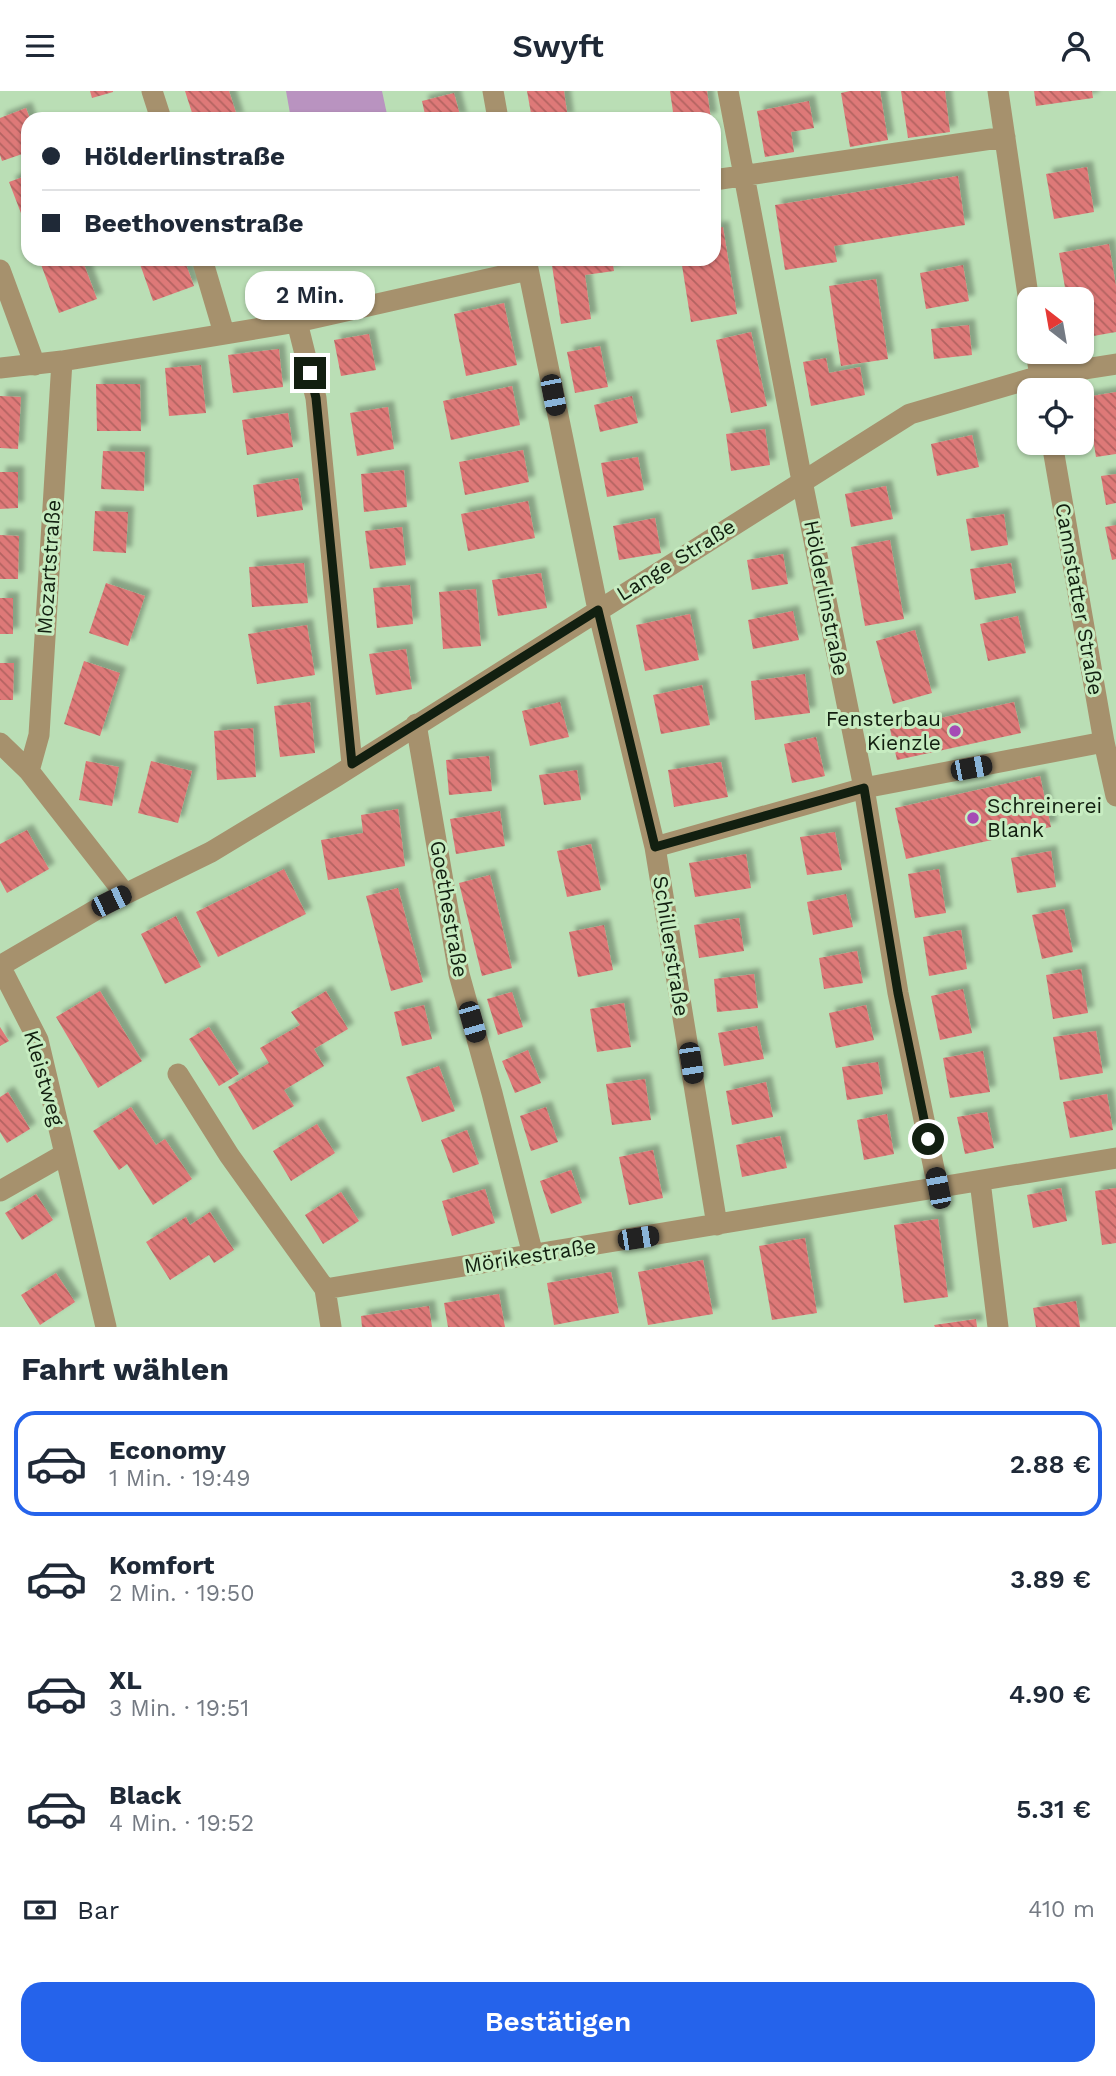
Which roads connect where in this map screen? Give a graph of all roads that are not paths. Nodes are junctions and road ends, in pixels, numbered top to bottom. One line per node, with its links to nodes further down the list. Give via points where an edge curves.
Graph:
1 (152, 91): 5 (street)
2 (493, 91): 6 (street)
3 (728, 91): 8 (street, Hölderlinstraße)
4 (998, 91): 7 (street)
5 (159, 112)
6 (497, 112)
7 (1005, 137): 8 (street); 14 (street)
8 (744, 177): 9 (street); 24 (street, Hölderlinstraße)
9 (721, 179)
10 (204, 266): 16 (street)
11 (519, 266): 15 (street)
12 (527, 266): 25 (street, Schillerstraße)
13 (0, 270): 19 (street)
14 (1027, 287)
15 (297, 322): 16 (street); 29 (street, via 316,398)
16 (224, 333): 17 (street)
17 (62, 361): 19 (street); 30 (street, Mozartstraße, via 39,735)
18 (1116, 364): 21 (street, Lange Straße)
19 (35, 365): 20 (street)
20 (0, 368)
21 (1061, 378)
22 (1017, 389): 24 (street, Lange Straße, via 909,414)
23 (1054, 455): 27 (street, Cannstatter Straße)
24 (802, 481): 25 (street, Lange Straße); 31 (street, Hölderlinstraße)
25 (598, 610): 26 (street, Lange Straße); 33 (street, Schillerstraße)
26 (416, 724): 29 (street, Lange Straße); 43 (street, Goethestraße, via 459,974)
27 (1104, 742): 31 (street); 32 (street, Cannstatter Straße)
28 (0, 743): 30 (street)
29 (352, 764): 34 (street, Lange Straße, via 211,852)
30 (29, 771): 34 (street)
31 (864, 788): 33 (street); 40 (street, Hölderlinstraße, via 898,993)
32 (1116, 796)
33 (655, 847): 42 (street, Schillerstraße)
34 (125, 894): 35 (street, Lange Straße)
35 (0, 966): 37 (street, Kleistweg, via 38,1040)
36 (178, 1074): 44 (street, via 229,1155)
37 (65, 1154): 41 (street, Kleistweg); 45 (street, Kleistweg)
38 (1116, 1158): 39 (street, Mörikestraße)
39 (980, 1181): 40 (street, Mörikestraße); 47 (street)
40 (938, 1188): 42 (street, Mörikestraße)
41 (0, 1191)
42 (718, 1225): 43 (street, Mörikestraße)
43 (533, 1255): 44 (street, Mörikestraße)
44 (325, 1289): 46 (street)
45 (106, 1327)
46 (331, 1327)
47 (998, 1327)

